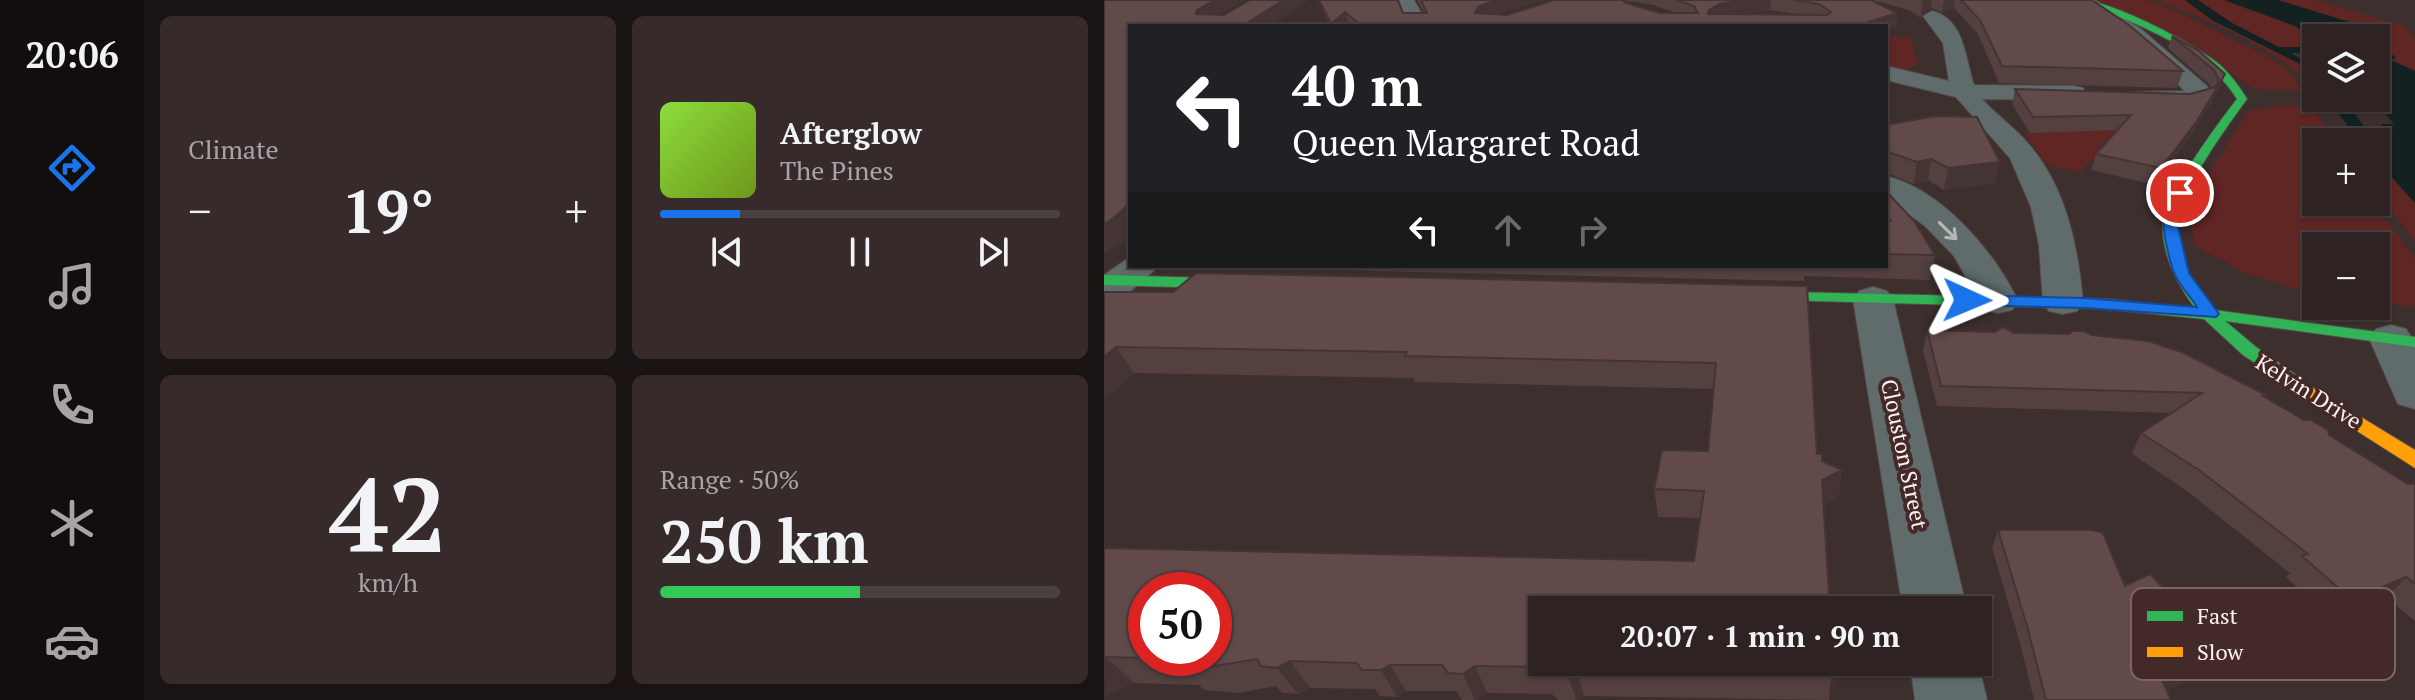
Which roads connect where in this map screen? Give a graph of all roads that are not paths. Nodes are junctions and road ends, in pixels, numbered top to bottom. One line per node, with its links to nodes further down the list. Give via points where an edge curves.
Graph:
1 (1406, 0): 4 (street)
2 (2083, 0): 8 (street, via 2134,33 2199,91 2185,99); 16 (street, Kelvin Drive, via 2204,58 2242,91 2169,218 2181,273)
3 (1922, 18): 6 (street, via 1951,33)
4 (1418, 24)
5 (1888, 73): 6 (street, via 1924,73)
6 (1965, 92): 7 (street); 15 (street, via 2023,156 2037,180 2054,234)
7 (2090, 94)
8 (2122, 96)
9 (1888, 186): 14 (street, one-way to 14, via 1951,232 1992,285)
10 (1118, 280): 11 (street)
11 (1267, 284)
12 (1733, 296): 13 (street)
13 (1873, 299): 14 (street); 20 (street, Clouston Street)
14 (1998, 301): 15 (street)
15 (2063, 302): 16 (street)
16 (2210, 314): 17 (street); 19 (street, Kelvin Drive, via 2249,353)
17 (2403, 340): 18 (street)
18 (2415, 393)
19 (2415, 460)
20 (1932, 596)
21 (1947, 676): 22 (street)
22 (1951, 700)

